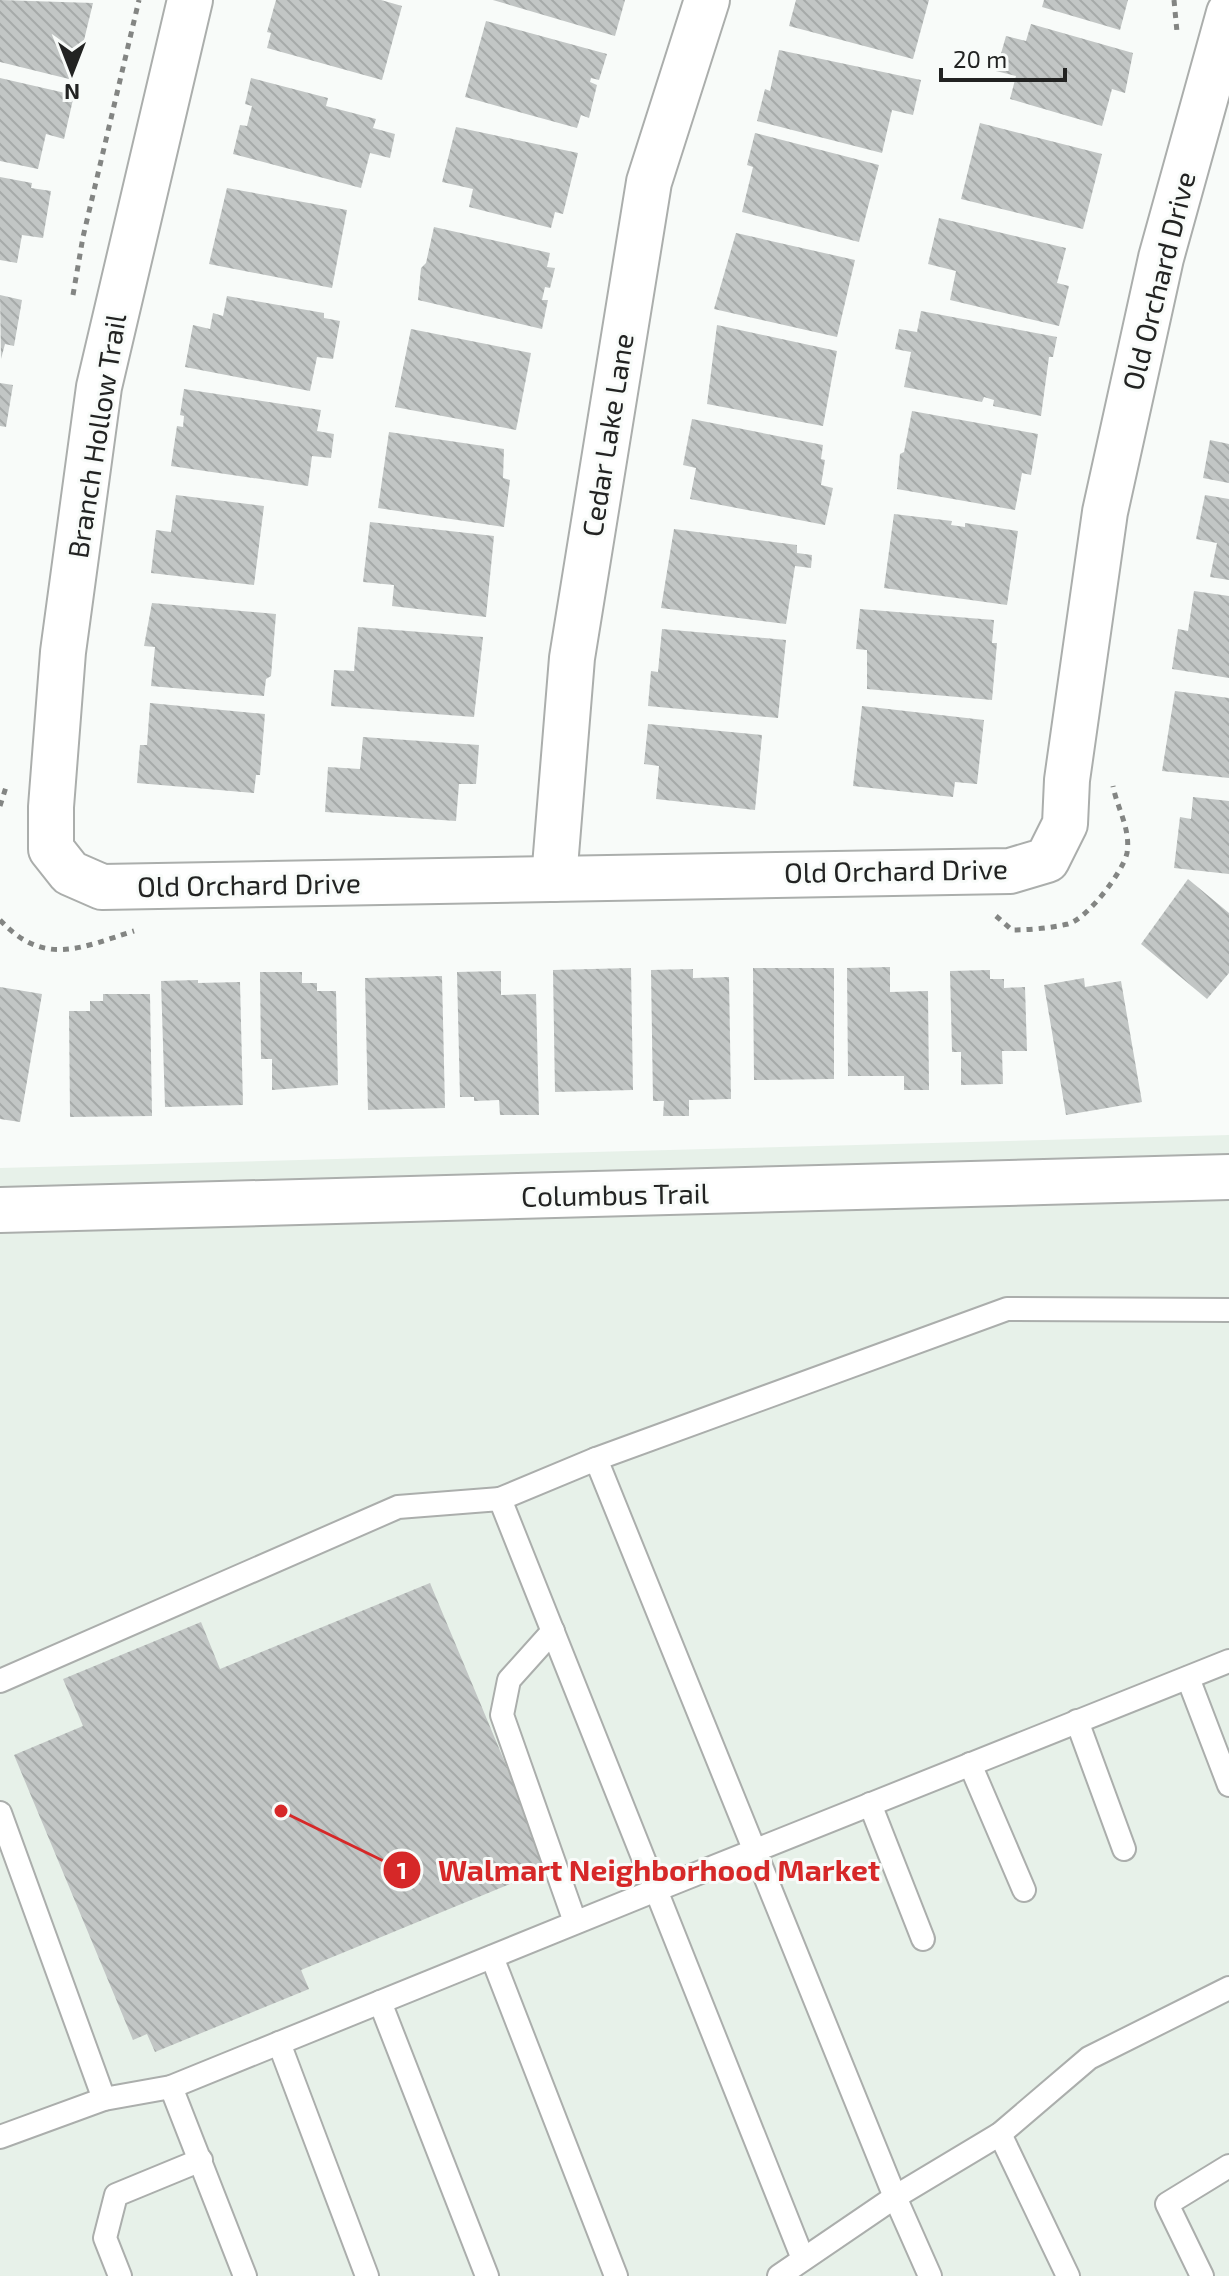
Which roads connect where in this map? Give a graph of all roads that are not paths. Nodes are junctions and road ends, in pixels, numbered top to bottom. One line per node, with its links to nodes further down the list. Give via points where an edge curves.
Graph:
1 (190, 0): 4 (street, Branch Hollow Trail, via 97,402 63,652 51,807 51,849)
2 (707, 0): 5 (street, Cedar Lake Lane, via 649,182 572,658)
3 (1229, 13): 5 (street, Old Orchard Drive, via 1161,258 1105,512 1065,824 1047,860 1010,871)
4 (70, 873): 5 (street, Old Orchard Drive, via 102,887 142,888)
5 (554, 879)
6 (1229, 1177): 7 (street, Columbus Trail)
7 (0, 1210)
8 (1229, 1310): 9 (lane, via 1007,1309)
9 (596, 1459): 10 (lane); 21 (lane)
10 (500, 1499): 11 (lane); 14 (lane, via 398,1507)
11 (553, 1631): 22 (lane); 24 (lane, via 509,1680 502,1715)
12 (1229, 1661): 13 (lane)
13 (1188, 1678): 15 (lane); 17 (lane)
14 (0, 1681)
15 (1077, 1721): 16 (lane); 20 (lane)
16 (970, 1764): 18 (lane); 23 (lane)
17 (1229, 1785)
18 (870, 1804): 21 (lane); 25 (lane)
19 (0, 1813): 31 (lane)
20 (1124, 1849)
21 (755, 1850): 22 (lane); 36 (lane)
22 (656, 1890): 24 (lane); 37 (lane)
23 (1024, 1890)
24 (575, 1922): 26 (lane)
25 (923, 1939)
26 (492, 1957): 28 (lane); 42 (lane)
27 (1229, 1988): 32 (lane, via 1089,2058)
28 (380, 2002): 29 (lane); 41 (lane)
29 (279, 2043): 30 (lane); 40 (lane)
30 (171, 2087): 31 (lane); 34 (lane)
31 (104, 2099): 33 (lane)
32 (1000, 2134): 36 (lane); 45 (lane)
33 (0, 2137)
34 (201, 2160): 38 (lane, via 116,2195 105,2238); 39 (lane)
35 (1229, 2166): 46 (lane, via 1167,2204)
36 (895, 2197): 37 (lane); 44 (lane)
37 (803, 2259): 43 (lane)
38 (120, 2276)
39 (245, 2276)
40 (367, 2276)
41 (487, 2276)
42 (616, 2276)
43 (779, 2276)
44 (930, 2276)
45 (1068, 2276)
46 (1202, 2276)

